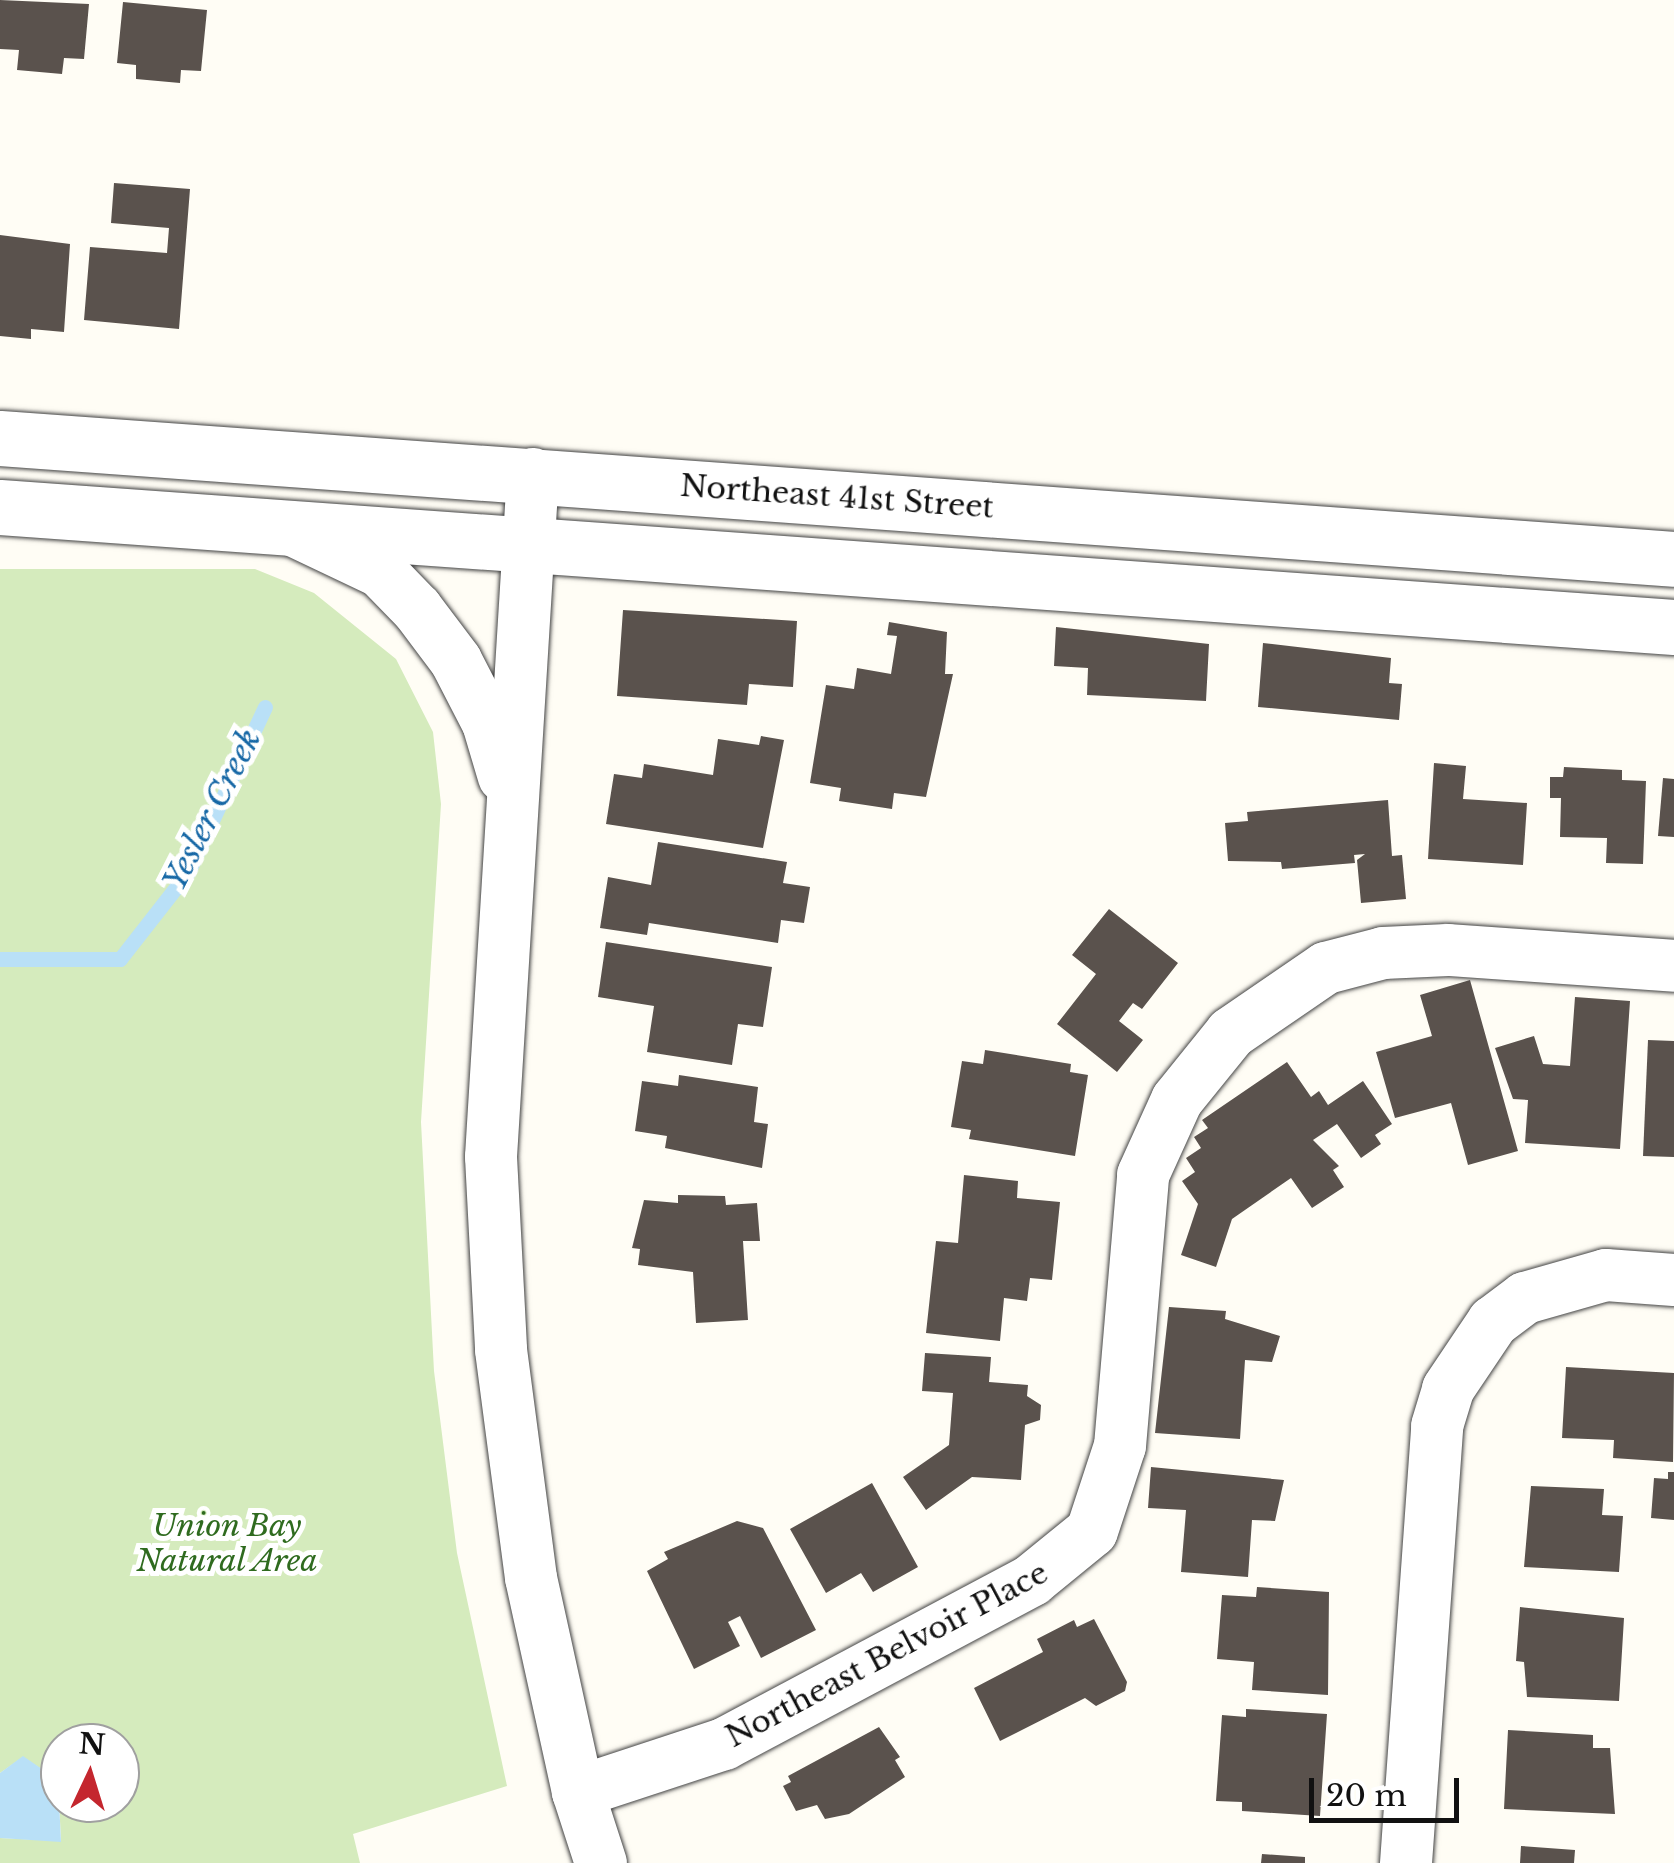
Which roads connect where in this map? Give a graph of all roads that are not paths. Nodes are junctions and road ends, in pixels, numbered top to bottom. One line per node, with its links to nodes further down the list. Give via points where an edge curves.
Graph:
1 (0, 438): 2 (street, Northeast 41st Street)
2 (533, 474): 5 (street); 6 (street, Northeast 41st Street)
3 (0, 507): 4 (street)
4 (295, 530): 5 (street); 8 (street, via 381,572 417,608 456,661 488,723)
5 (527, 548): 7 (street); 8 (street)
6 (1674, 560)
7 (1674, 627)
8 (511, 803): 11 (street, via 491,1139 501,1350 531,1578)
9 (1674, 966): 11 (street, Northeast Belvoir Place, via 1383,952 1326,968 1231,1033 1177,1100 1143,1176 1120,1446 1092,1531 1032,1580 724,1744)
10 (1674, 1280): 13 (street, via 1606,1275 1526,1298 1493,1322 1448,1390 1437,1426)
11 (578, 1792): 12 (street)
12 (601, 1863)
13 (1406, 1863)

